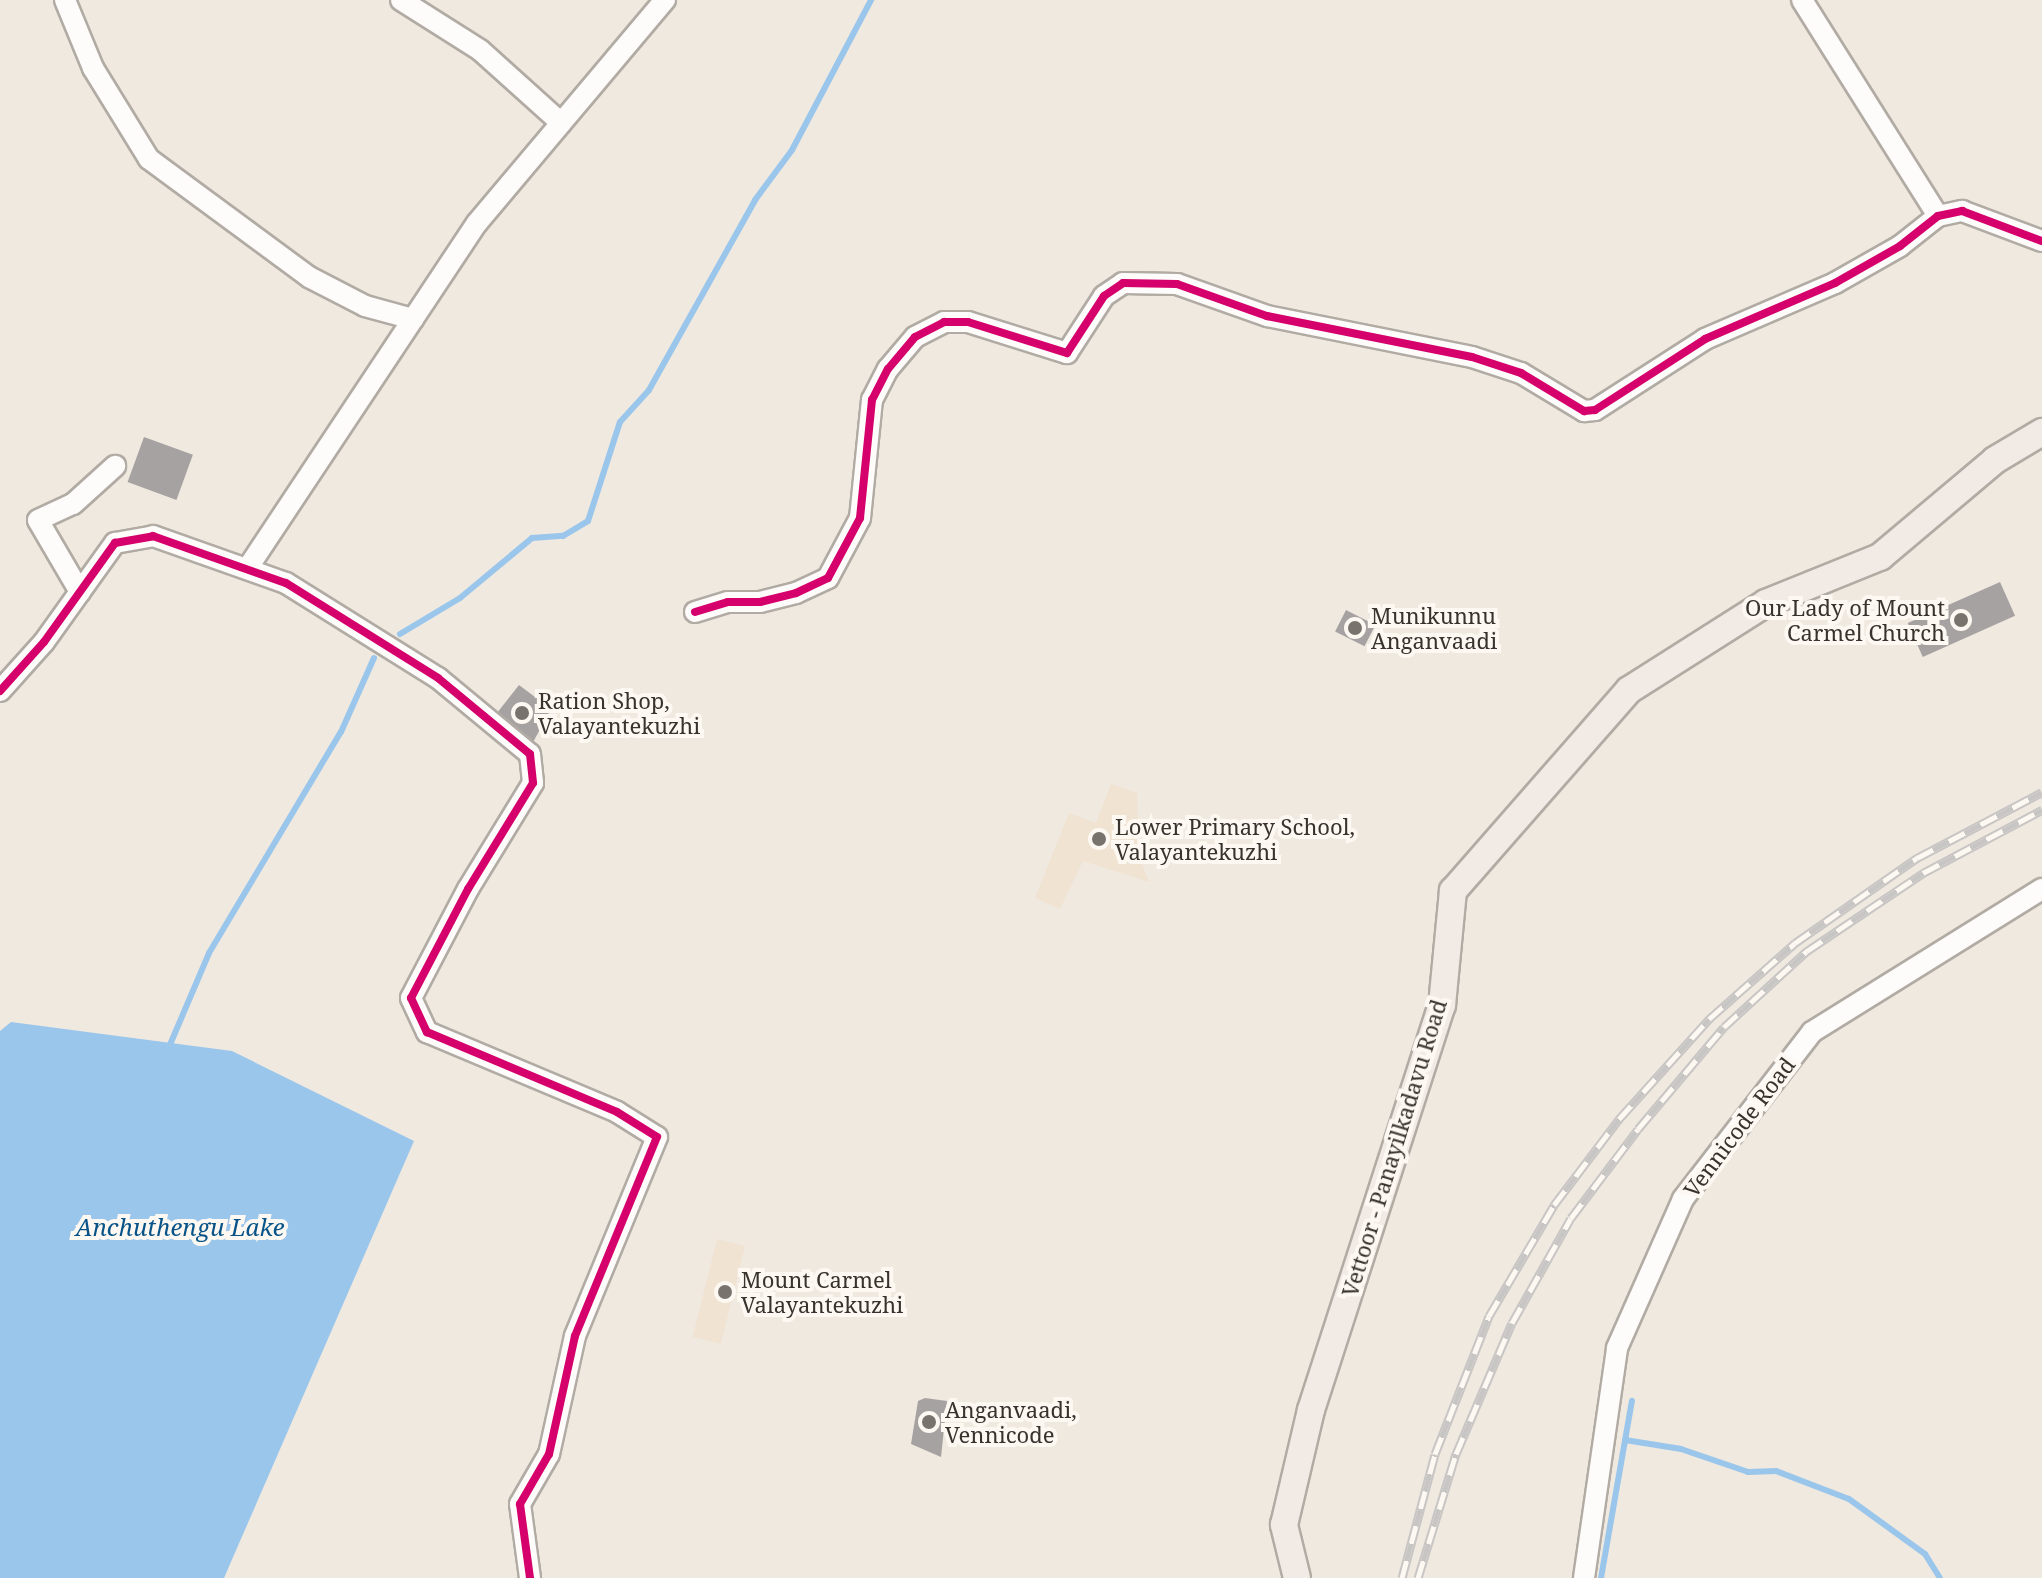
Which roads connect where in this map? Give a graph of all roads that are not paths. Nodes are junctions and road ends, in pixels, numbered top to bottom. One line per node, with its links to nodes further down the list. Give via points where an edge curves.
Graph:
1 (65, 0): 8 (street, via 93,68 149,159 309,277 365,306)
2 (401, 0): 5 (street, via 480,50)
3 (665, 0): 5 (street)
4 (1802, 0): 6 (street)
5 (561, 123): 8 (street, via 477,223)
6 (1938, 216): 7 (street, via 1975,214); 13 (street, via 1900,246 1835,283 1705,339 1595,410 1584,411 1521,373 1472,357 1267,316 1177,284 1123,283 1104,296 1067,353 968,322 944,322 915,337 888,369 872,400 860,518 828,578 796,593)
7 (2042, 241)
8 (413, 319): 11 (street)
9 (2042, 432): 17 (main road, Vettoor - Panayilkadavu Road, via 1995,460 1880,557 1766,603 1629,690 1453,891 1442,1005 1311,1410 1287,1511 1284,1525)
10 (115, 466): 12 (street, via 73,504 38,520)
11 (247, 569): 12 (street, via 153,536 115,543); 16 (street, via 286,583 438,678 530,754 533,783 468,889 411,998 427,1032 617,1112 657,1137 575,1336 549,1454 520,1504)
12 (80, 592): 14 (street)
13 (695, 612)
14 (0, 691)
15 (2042, 889): 18 (street, Vennicode Road, via 1812,1032 1683,1199 1617,1348)
16 (530, 1578)
17 (1297, 1578)
18 (1584, 1578)

